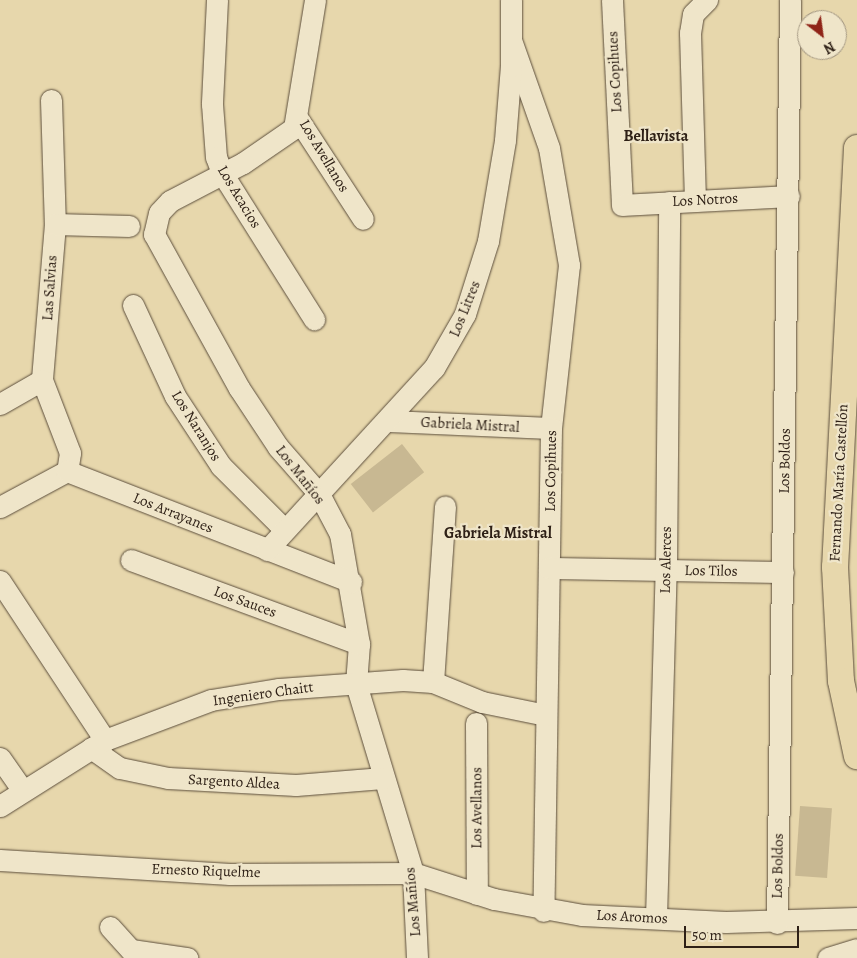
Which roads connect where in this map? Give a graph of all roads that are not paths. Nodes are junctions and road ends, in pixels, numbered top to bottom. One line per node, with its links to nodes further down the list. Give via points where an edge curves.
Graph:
1 (217, 0): 11 (street, Los Acacios, via 212,120 214,146)
2 (315, 0): 9 (street, Los Avellanos)
3 (511, 0): 7 (street, Los Litres)
4 (612, 0): 15 (street, Los Copihues)
5 (707, 0): 13 (street, via 693,14 690,33)
6 (790, 0): 12 (street, Los Boldos)
7 (511, 40): 24 (street, Los Litres, via 505,140 488,240 472,295 446,351); 25 (street, Los Copihues, via 549,148 568,265)
8 (51, 100): 18 (street, Las Salvias)
9 (298, 119): 11 (street, Los Mañíos, via 284,138); 17 (street, Los Avellanos)
10 (857, 148): 16 (main road, Fernando María Castellón)
11 (222, 173): 21 (street, Los Acacios); 27 (street, Los Mañíos, via 164,206 155,226 156,241 244,396 278,448)
12 (789, 196): 13 (street, Los Notros); 35 (street, Los Boldos)
13 (695, 201): 14 (street, Los Notros)
14 (669, 202): 15 (street, Los Notros); 34 (street, Los Alerces)
15 (622, 205)
16 (856, 205): 44 (main road, Fernando María Castellón, via 835,589 841,681)
17 (362, 219)
18 (55, 224): 19 (street); 22 (street, Las Salvias)
19 (129, 226)
20 (133, 305): 30 (street, Los Naranjos, via 175,396 221,466)
21 (314, 319)
22 (42, 380): 23 (street); 26 (street, Las Salvias, via 70,453)
23 (0, 404)
24 (388, 421): 25 (street, Gabriela Mistral); 27 (street, Los Litres)
25 (551, 428): 33 (street, Los Copihues)
26 (67, 471): 29 (street); 31 (street, Los Arrayanes)
27 (319, 494): 30 (street, Los Litres); 37 (street, Los Mañíos, via 340,534)
28 (445, 506): 39 (street)
29 (0, 507)
30 (284, 529): 31 (street, Los Litres)
31 (267, 550): 37 (street, Los Arrayanes)
32 (130, 560): 38 (street, Los Sauces)
33 (549, 568): 34 (street, Los Tilos); 41 (street, Los Copihues)
34 (666, 570): 35 (street, Los Tilos); 53 (street, Los Alerces)
35 (783, 572): 55 (street, Los Boldos)
36 (0, 581): 43 (street, Sargento Aldea)
37 (351, 582): 38 (street, Los Mañíos)
38 (359, 644): 40 (street, Los Mañíos)
39 (434, 682): 40 (street, Ingeniero Chaitt); 41 (street, Ingeniero Chaitt, via 482,702)
40 (356, 684): 43 (street, Ingeniero Chaitt, via 279,689 211,700); 46 (street, Los Mañíos)
41 (546, 715): 52 (street, Los Copihues)
42 (476, 723): 51 (street, Los Avellanos)
43 (98, 744): 46 (street, Sargento Aldea, via 120,768 168,778 296,785); 47 (street, Ingeniero Chaitt)
44 (857, 756)
45 (0, 758): 47 (street)
46 (383, 778): 50 (street, Los Mañíos)
47 (23, 791): 48 (street, Ingeniero Chaitt)
48 (0, 806)
49 (0, 860): 50 (street, Ernesto Riquelme, via 230,874)
50 (412, 873): 51 (street, Los Aromos); 59 (street, Los Mañíos)
51 (478, 894): 52 (street, Los Aromos)
52 (543, 910): 53 (street, Los Aromos)
53 (656, 918): 55 (street, Los Aromos)
54 (857, 918): 55 (street, Los Aromos)
55 (776, 923)
56 (110, 927): 58 (street, via 131,950)
57 (857, 949): 60 (street)
58 (187, 958)
59 (417, 958)
60 (828, 958)

